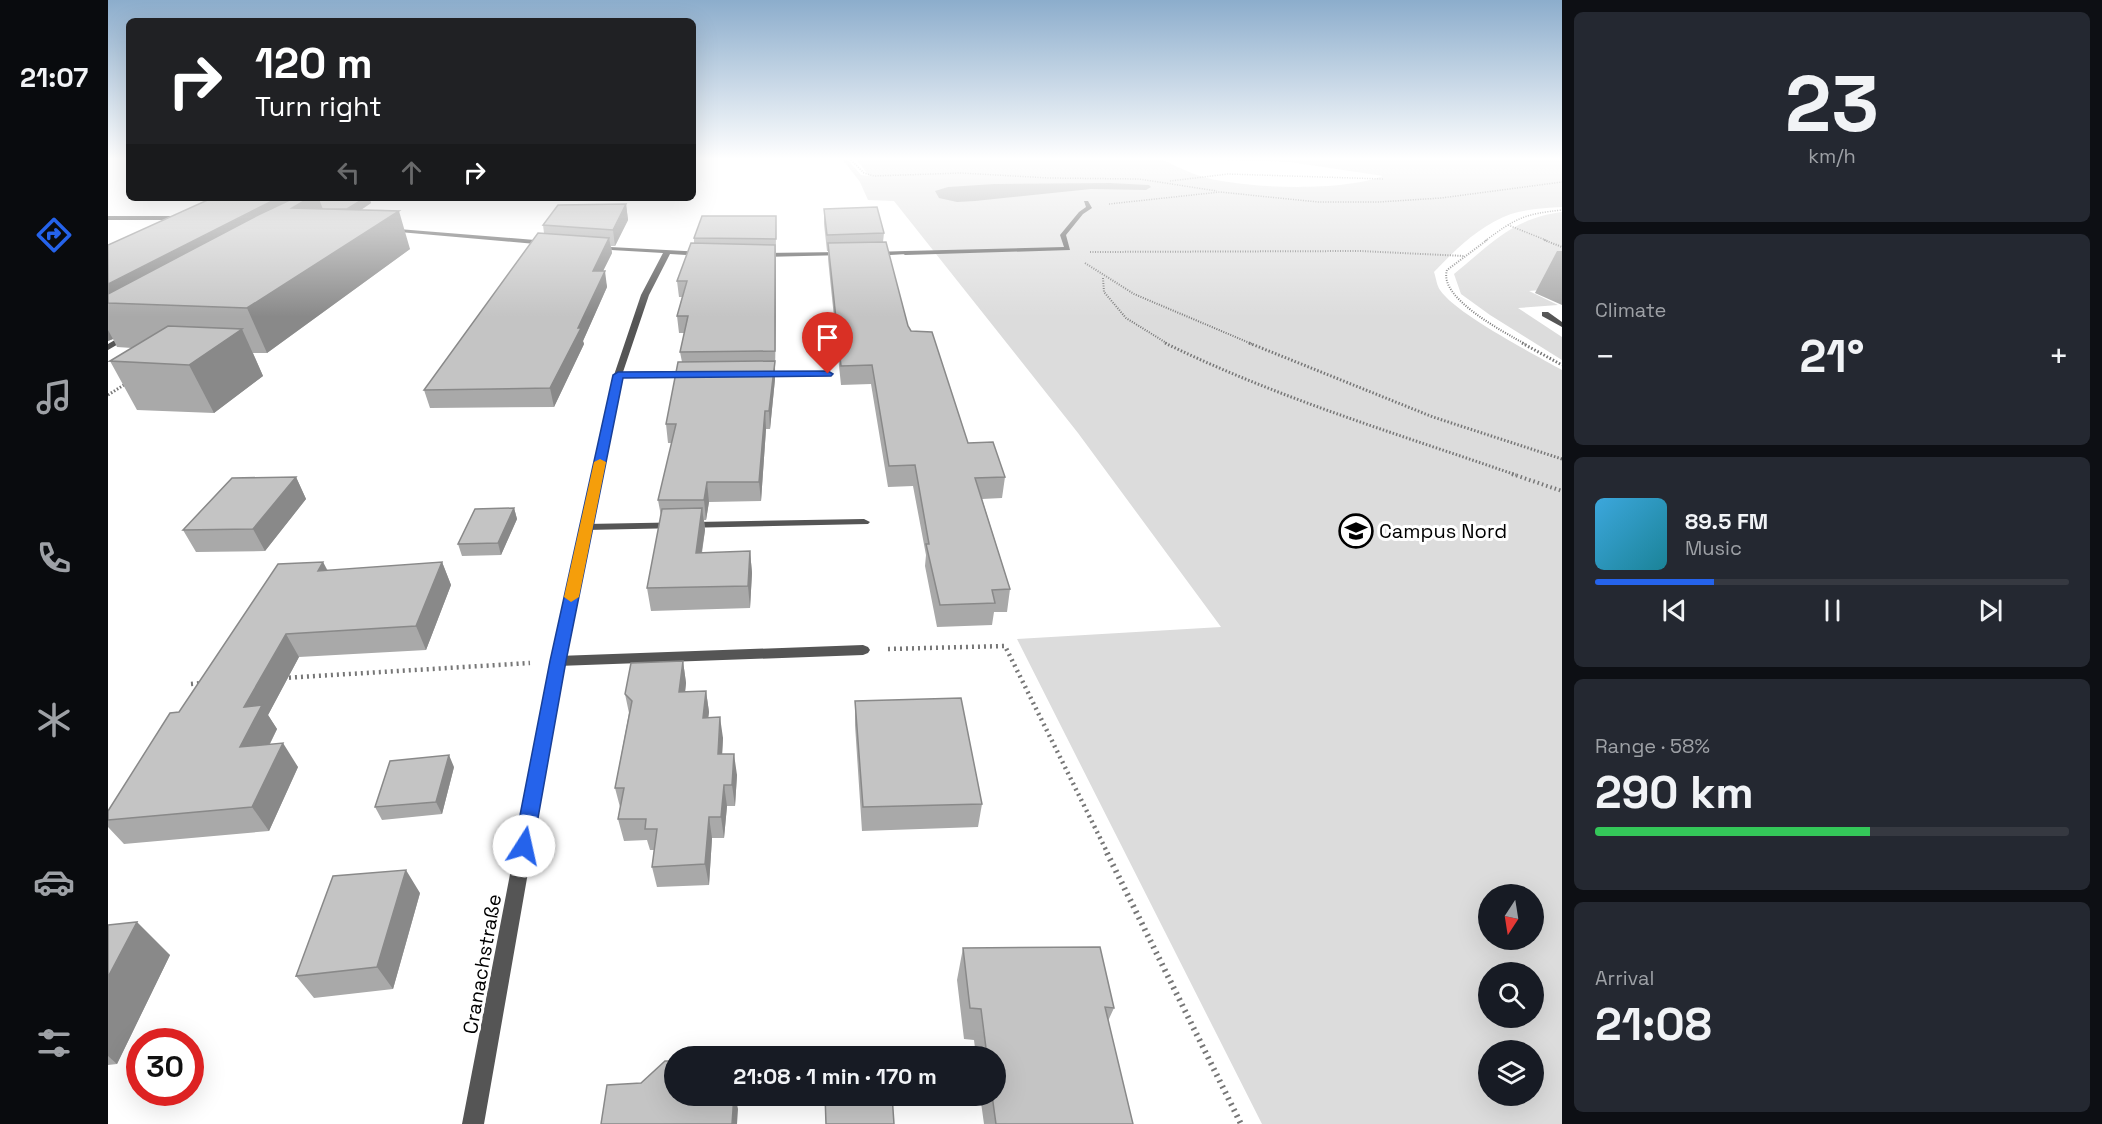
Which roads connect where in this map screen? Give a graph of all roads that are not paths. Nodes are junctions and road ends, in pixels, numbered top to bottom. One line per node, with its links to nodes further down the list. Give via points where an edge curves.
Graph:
1 (1081, 212): 10 (street, via 1063,235 1068,249)
2 (108, 218): 3 (street)
3 (192, 218)
4 (378, 229): 5 (street)
5 (560, 244)
6 (583, 246): 7 (street)
7 (666, 253): 8 (street); 19 (street, Cranachstraße, via 645,295)
8 (711, 254)
9 (847, 254): 11 (street)
10 (870, 254)
11 (755, 255)
12 (1562, 313): 13 (street, via 1545,314)
13 (1562, 326)
14 (137, 330): 15 (street)
15 (108, 348)
16 (700, 374): 19 (street)
17 (746, 374): 18 (street)
18 (828, 374)
19 (618, 375): 21 (street, Cranachstraße)
20 (864, 522): 21 (street)
21 (586, 527): 23 (street, Cranachstraße)
22 (863, 650): 23 (street)
23 (558, 661): 24 (street, Cranachstraße)
24 (472, 1124)

